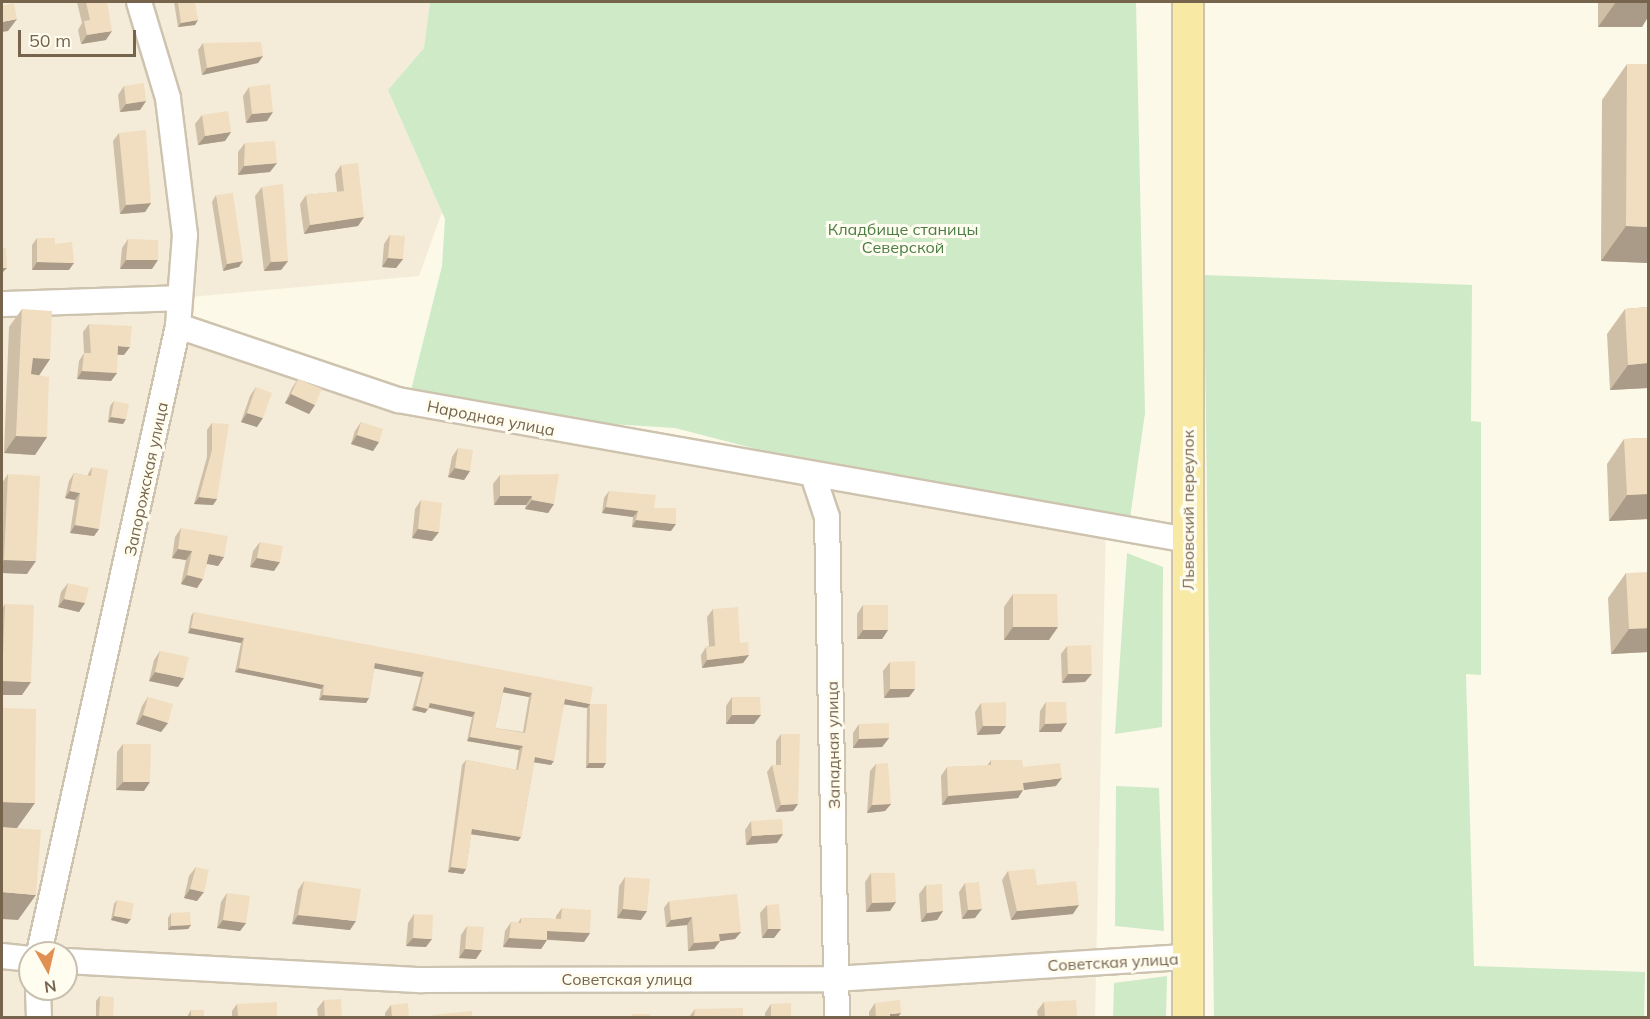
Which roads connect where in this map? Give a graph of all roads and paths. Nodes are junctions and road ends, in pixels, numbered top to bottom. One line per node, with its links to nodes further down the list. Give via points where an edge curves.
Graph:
1 (139, 2): 3 (street, Запорожская улица, via 168,98 185,235)
2 (1188, 2): 7 (main road, Львовский переулок)
3 (180, 298): 4 (street); 5 (street, Запорожская улица)
4 (2, 304)
5 (178, 326): 6 (street, Народная улица, via 398,400); 8 (street, Запорожская улица)
6 (813, 475): 7 (street, Народная улица); 13 (street, Западная улица, via 827,517)
7 (1188, 540): 10 (main road, Львовский переулок)
8 (42, 941)
9 (2, 956): 11 (street)
10 (1188, 957): 13 (street, Советская улица); 17 (main road, Львовский переулок)
11 (18, 958)
12 (78, 962): 13 (street, Советская улица, via 421,980)
13 (834, 978): 16 (street, Западная улица)
14 (38, 1001): 15 (street)
15 (39, 1017)
16 (837, 1017)
17 (1188, 1017)

